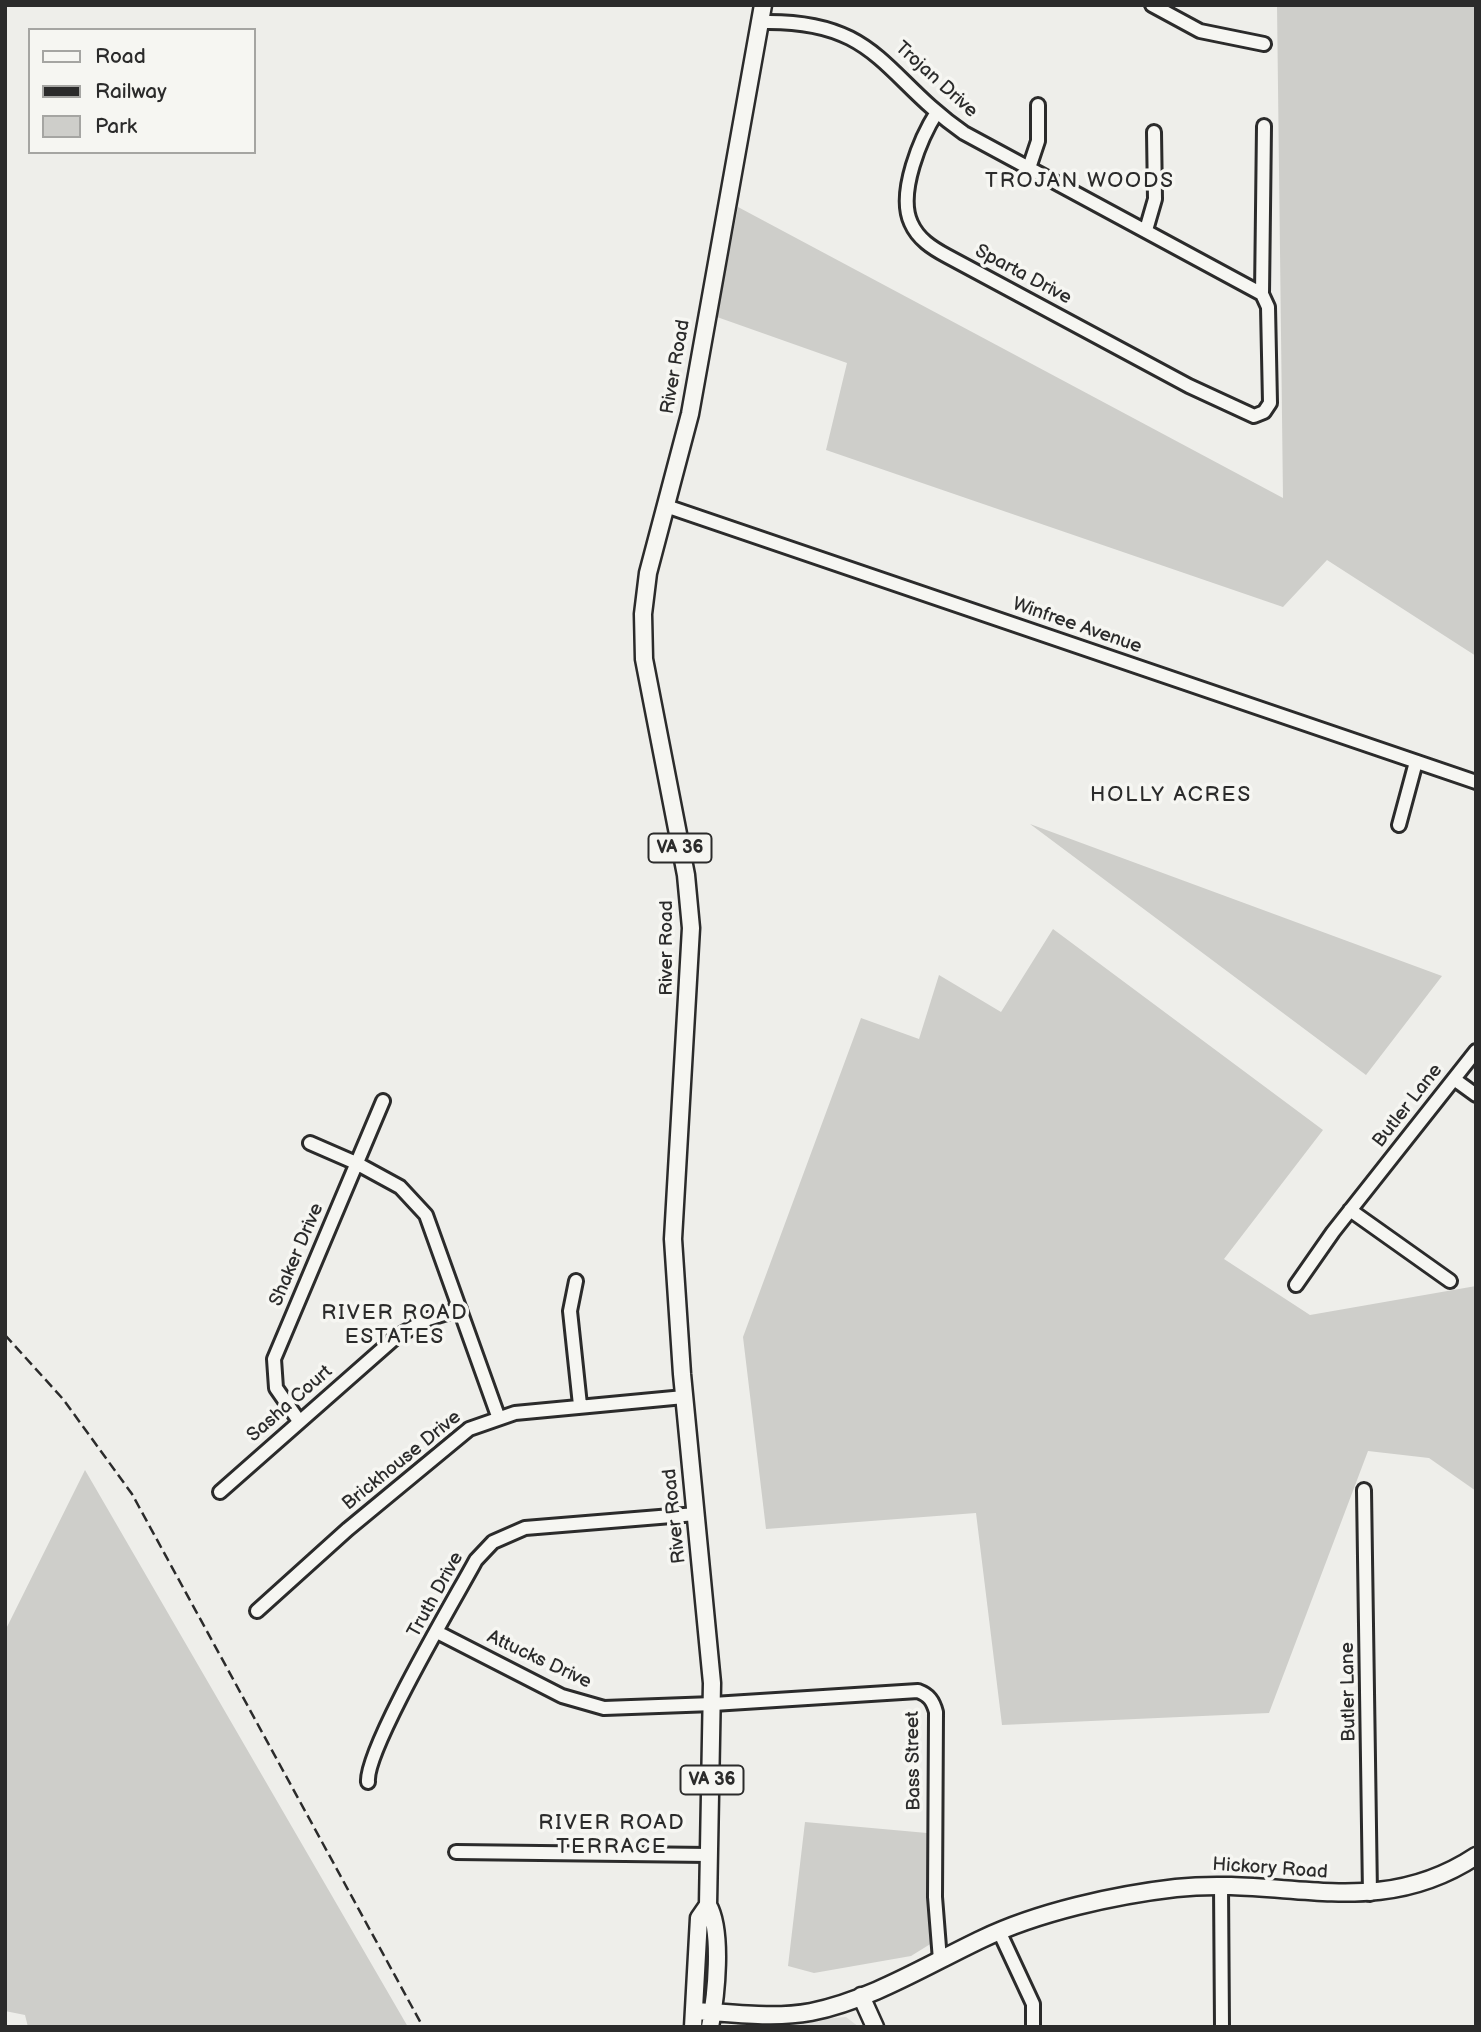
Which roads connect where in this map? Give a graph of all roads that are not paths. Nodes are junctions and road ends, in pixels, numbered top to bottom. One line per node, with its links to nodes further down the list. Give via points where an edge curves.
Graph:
1 (763, 5): 3 (main road, River Road / VA 36)
2 (1153, 5): 4 (street, via 1200,31)
3 (761, 22): 6 (street, Trojan Drive, via 814,26 861,43); 12 (main road, River Road / VA 36, via 690,414)
4 (1264, 44)
5 (1038, 105): 9 (street, via 1038,141)
6 (937, 112): 9 (street, Trojan Drive, via 964,133); 11 (street, Sparta Drive, via 919,145 907,202 910,223 921,239 1254,416 1264,412 1270,402 1268,307)
7 (1264, 126): 11 (street)
8 (1154, 132): 10 (street, via 1154,199)
9 (1030, 168): 10 (street, Trojan Drive)
10 (1146, 230): 11 (street, Trojan Drive)
11 (1262, 294)
12 (666, 506): 13 (street, Winfree Avenue); 27 (main road, River Road / VA 36, via 648,573 643,637 651,705 686,875 691,928 673,1240)
13 (1416, 762): 14 (street, Winfree Avenue); 15 (street)
14 (1476, 782)
15 (1399, 825)
16 (1476, 1051): 17 (street, Butler Lane)
17 (1454, 1079): 18 (street); 22 (street, Butler Lane)
18 (1476, 1095)
19 (383, 1101): 21 (street, Shaker Drive)
20 (310, 1143): 21 (street)
21 (356, 1163): 26 (street, via 418,1204 432,1227); 30 (street, Shaker Drive, via 274,1359 276,1388)
22 (1350, 1210): 24 (street); 25 (street, Butler Lane)
23 (576, 1281): 28 (street, via 570,1311)
24 (1450, 1281)
25 (1296, 1285)
26 (460, 1309): 29 (street); 30 (street, Sasha Court, via 428,1319 396,1337)
27 (684, 1397): 28 (street, Brickhouse Drive); 33 (main road, River Road / VA 36)
28 (580, 1405): 29 (street, Brickhouse Drive)
29 (499, 1416): 34 (street, Brickhouse Drive, via 456,1437)
30 (299, 1421): 32 (street, Sasha Court)
31 (1364, 1490): 42 (street, Butler Lane)
32 (220, 1492)
33 (696, 1514): 35 (street, Truth Drive, via 561,1524 504,1535 476,1560); 36 (main road, River Road / VA 36)
34 (257, 1611)
35 (437, 1632): 36 (street, Attucks Drive, via 587,1705); 37 (street, Truth Drive, via 383,1734 369,1765)
36 (713, 1704): 39 (main road, River Road / VA 36); 45 (street, Bass Street, via 918,1690 930,1698 936,1712)
37 (368, 1782)
38 (456, 1852): 39 (street)
39 (709, 1855): 43 (main road, River Road / VA 36)
40 (1476, 1856): 42 (main road, Hickory Road, via 1421,1883)
41 (1221, 1885): 42 (main road, Hickory Road); 44 (main road, Hickory Road, via 1117,1898); 51 (street)
42 (1370, 1894)
43 (708, 1905): 47 (main road, River Road / VA 36, via 699,1918); 48 (main road, River Road / VA 36, via 715,1918)
44 (999, 1931): 45 (main road, Hickory Road); 50 (street, via 1033,2004)
45 (933, 1963): 46 (main road, Hickory Road)
46 (861, 1996): 48 (main road, Hickory Road, via 799,2013); 49 (main road)
47 (694, 2019): 48 (main road, Hickory Road)
48 (711, 2019)
49 (875, 2027)
50 (1033, 2027)
51 (1223, 2027)

